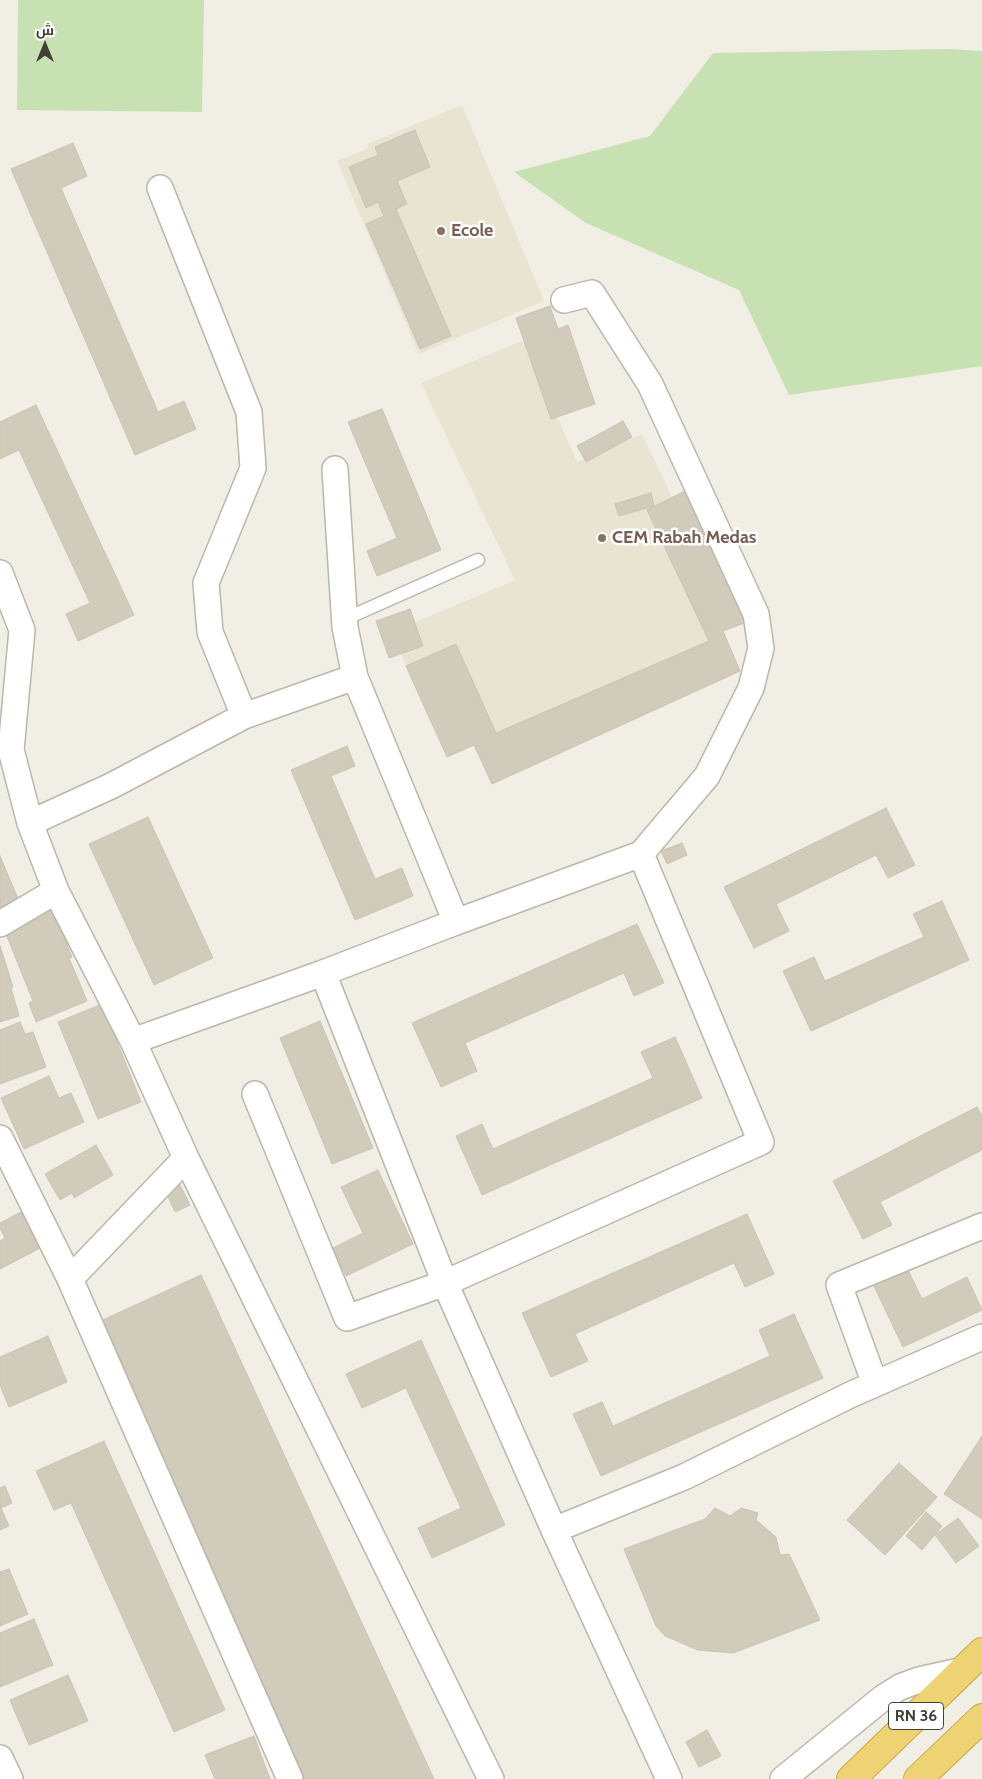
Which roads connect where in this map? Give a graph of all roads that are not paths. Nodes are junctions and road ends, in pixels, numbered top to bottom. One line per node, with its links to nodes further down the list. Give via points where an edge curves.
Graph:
1 (160, 188): 8 (street, via 249,412 253,468 206,583 210,632)
2 (564, 300): 11 (street, via 592,293 650,384 756,614 761,648 751,688 707,776)
3 (335, 469): 6 (street)
4 (478, 560): 6 (lane)
5 (0, 573): 9 (street, via 22,630)
6 (345, 619): 7 (street)
7 (354, 677): 8 (street); 13 (street)
8 (244, 716): 10 (street, via 111,786)
9 (5, 743): 10 (street)
10 (30, 823): 12 (street)
11 (641, 854): 13 (street); 22 (street, via 761,1142)
12 (56, 891): 14 (street); 16 (street)
13 (456, 922): 15 (street)
14 (0, 924)
15 (323, 973): 16 (street); 22 (street)
16 (133, 1041): 19 (street)
17 (255, 1094): 22 (street, via 348,1318)
18 (0, 1138): 21 (street)
19 (186, 1158): 21 (street); 31 (street)
20 (982, 1226): 24 (street, via 839,1285)
21 (70, 1279): 30 (street)
22 (445, 1283): 25 (street)
23 (982, 1337): 24 (street)
24 (875, 1384): 25 (street, via 684,1477)
25 (554, 1530): 32 (street)
26 (973, 1661): 33 (street, via 900,1687); 34 (highway, RN 36)
27 (982, 1718): 35 (highway)
28 (0, 1758): 29 (street)
29 (10, 1779)
30 (290, 1779)
31 (491, 1779)
32 (670, 1779)
33 (783, 1779)
34 (851, 1779)
35 (918, 1779)

